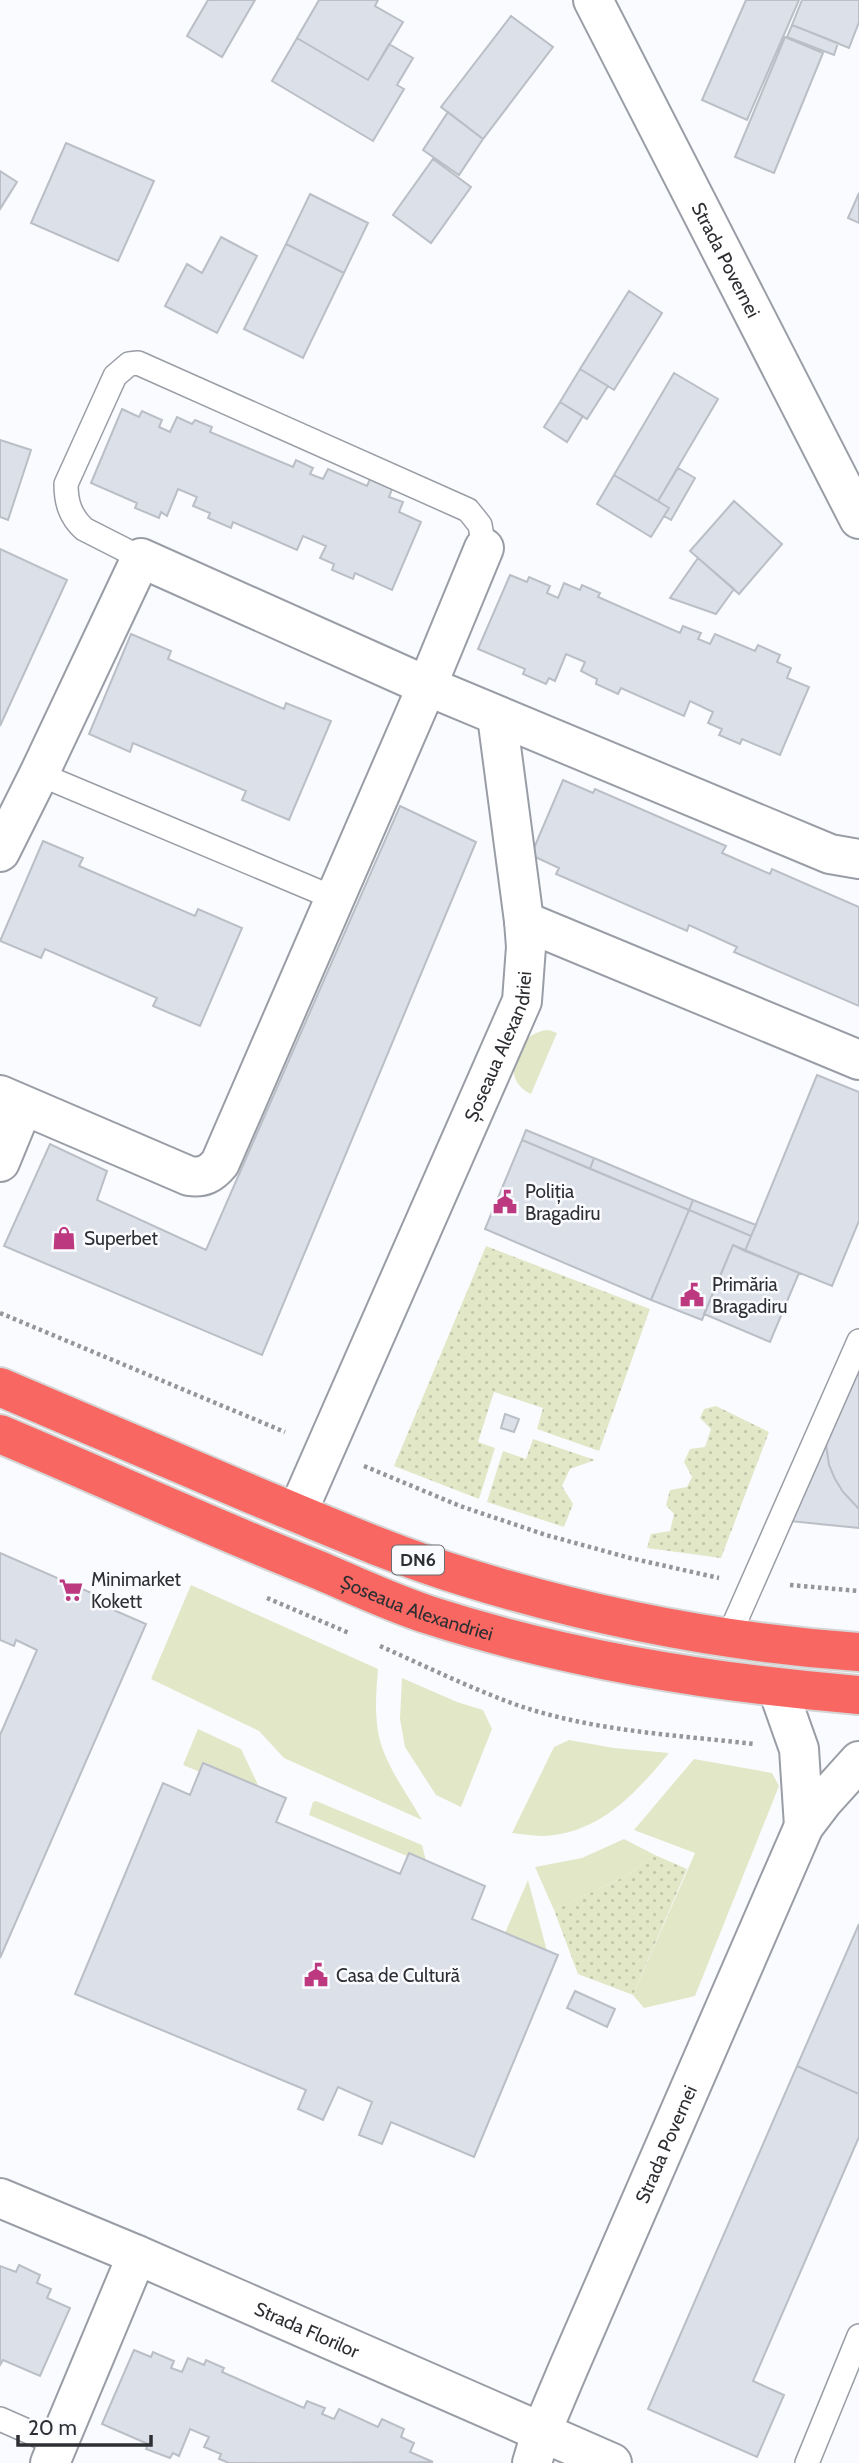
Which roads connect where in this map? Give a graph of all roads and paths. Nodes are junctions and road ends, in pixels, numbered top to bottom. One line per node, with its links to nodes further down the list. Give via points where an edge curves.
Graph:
1 (593, 0): 2 (street, Strada Povernei)
2 (859, 519)
3 (484, 548): 4 (lane, via 484,534 468,510 138,363 129,364 116,376 66,484 66,496 68,508 84,529); 5 (street)
4 (141, 558): 5 (street); 7 (street)
5 (427, 686): 6 (street); 10 (street)
6 (497, 716): 9 (street, via 830,854); 11 (street, Șoseaua Alexandriei)
7 (39, 774): 8 (street); 10 (lane)
8 (0, 852)
9 (859, 859)
10 (334, 898): 13 (street, via 214,1170 204,1176 189,1176)
11 (524, 921): 12 (street); 19 (street, Șoseaua Alexandriei, via 522,1001)
12 (859, 1060)
13 (11, 1101): 14 (street)
14 (0, 1162)
15 (0, 1313): 19 (path)
16 (859, 1341): 24 (lane)
17 (0, 1387): 20 (highway, DN6)
18 (0, 1434): 26 (highway, Șoseaua Alexandriei / DN6, via 426,1614 584,1657)
19 (325, 1449): 20 (street, Șoseaua Alexandriei); 21 (path, via 460,1506 546,1535)
20 (297, 1513): 24 (highway, DN6, via 451,1572 538,1598 668,1629)
21 (724, 1578)
22 (778, 1583): 23 (path)
23 (859, 1591)
24 (728, 1637): 25 (highway, DN6)
25 (859, 1652)
26 (777, 1687): 27 (highway, Șoseaua Alexandriei / DN6); 29 (street, via 799,1749)
27 (859, 1695)
28 (859, 1761): 29 (street)
29 (804, 1826): 34 (street, Strada Povernei)
30 (0, 2198): 31 (street, Strada Florilor)
31 (137, 2255): 34 (street, Strada Florilor); 35 (street)
32 (859, 2336): 37 (lane)
33 (0, 2418): 35 (lane)
34 (537, 2448): 36 (street, Strada Florilor)
35 (54, 2454)
36 (612, 2463)
37 (807, 2463)

